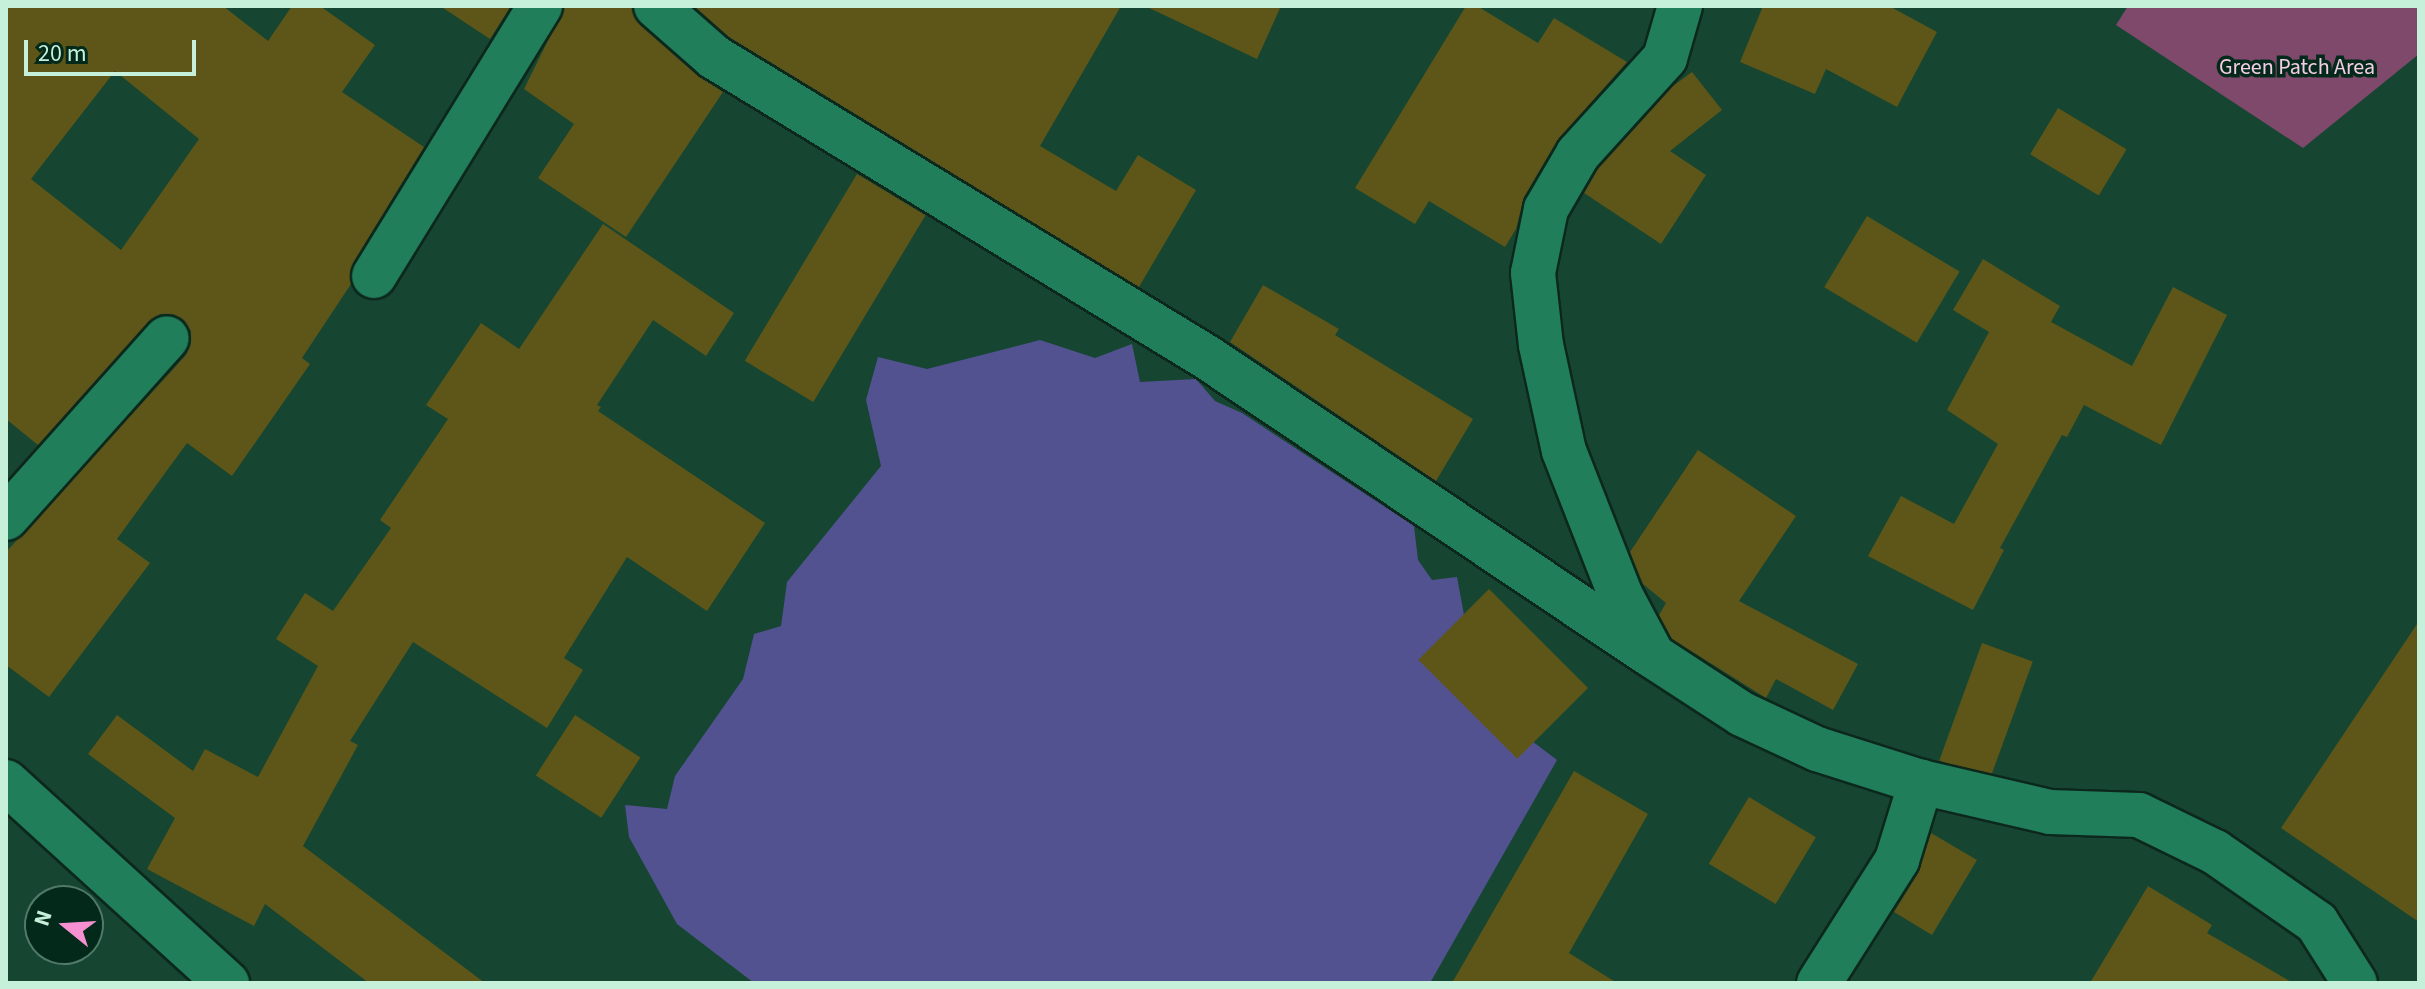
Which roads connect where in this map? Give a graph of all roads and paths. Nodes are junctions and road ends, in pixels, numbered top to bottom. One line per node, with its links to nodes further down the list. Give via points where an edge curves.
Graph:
1 (540, 6): 4 (street)
2 (656, 6): 7 (street, via 714,57 1208,358)
3 (1680, 6): 7 (street, via 1665,58 1578,154 1546,209 1533,273 1541,345 1564,451 1608,567)
4 (374, 276)
5 (167, 338): 6 (street)
6 (6, 518)
7 (1653, 656): 8 (street, via 1742,714 1817,749)
8 (1921, 782): 11 (street, via 1897,860); 12 (street, via 2050,812 2139,815 2215,852 2317,923)
9 (8, 788): 10 (street)
10 (227, 983)
11 (1819, 983)
12 (2355, 983)

